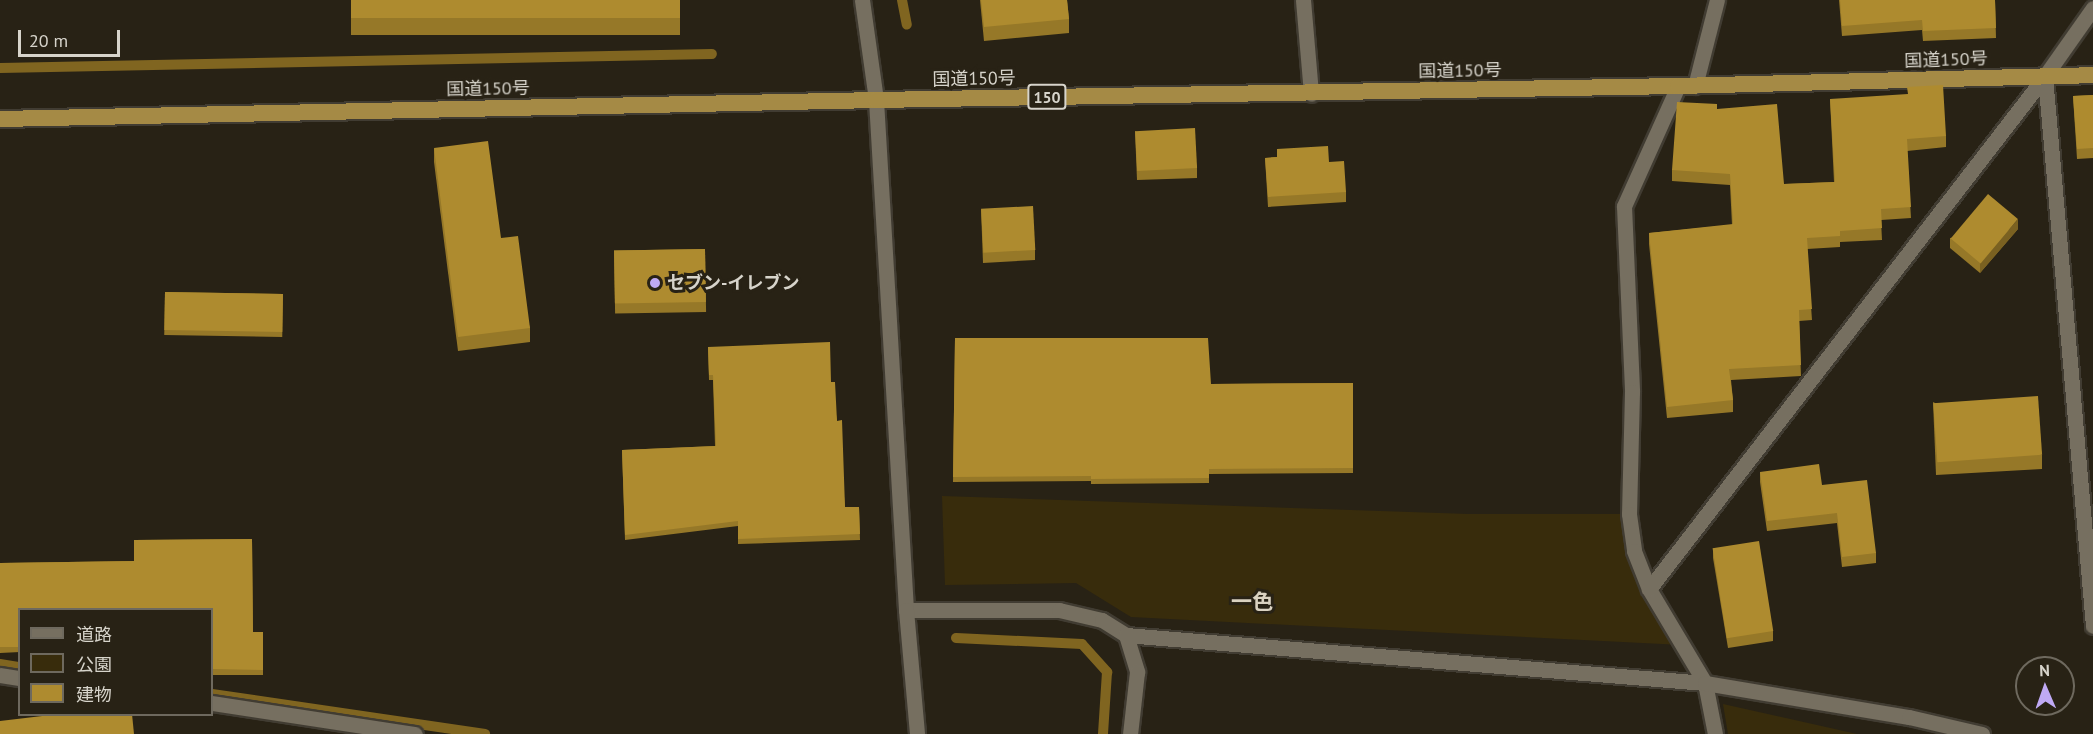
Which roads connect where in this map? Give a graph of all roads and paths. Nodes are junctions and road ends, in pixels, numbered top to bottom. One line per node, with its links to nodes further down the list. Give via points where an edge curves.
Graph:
1 (862, 0): 9 (street)
2 (1303, 0): 8 (street)
3 (1717, 0): 7 (street)
4 (2093, 8): 6 (street)
5 (2093, 75): 6 (highway, 国道150号 / 150)
6 (2045, 76): 7 (highway, 国道150号 / 150); 11 (street); 13 (street)
7 (1687, 86): 8 (highway, 国道150号 / 150); 11 (street, via 1624,206 1632,392 1629,514 1634,551)
8 (1311, 94): 9 (highway, 国道150号 / 150)
9 (876, 100): 10 (highway, 国道150号 / 150); 12 (street)
10 (0, 119)
11 (1649, 589): 17 (street)
12 (906, 610): 14 (street, via 1059,610 1102,620); 20 (street)
13 (2093, 626)
14 (1126, 634): 17 (street); 21 (street, via 1137,672)
15 (0, 675): 16 (street)
16 (18, 678)
17 (1705, 684): 22 (street); 23 (street, via 1909,717)
18 (213, 704): 19 (street)
19 (415, 734)
20 (917, 734)
21 (1130, 734)
22 (1715, 734)
23 (1982, 734)

